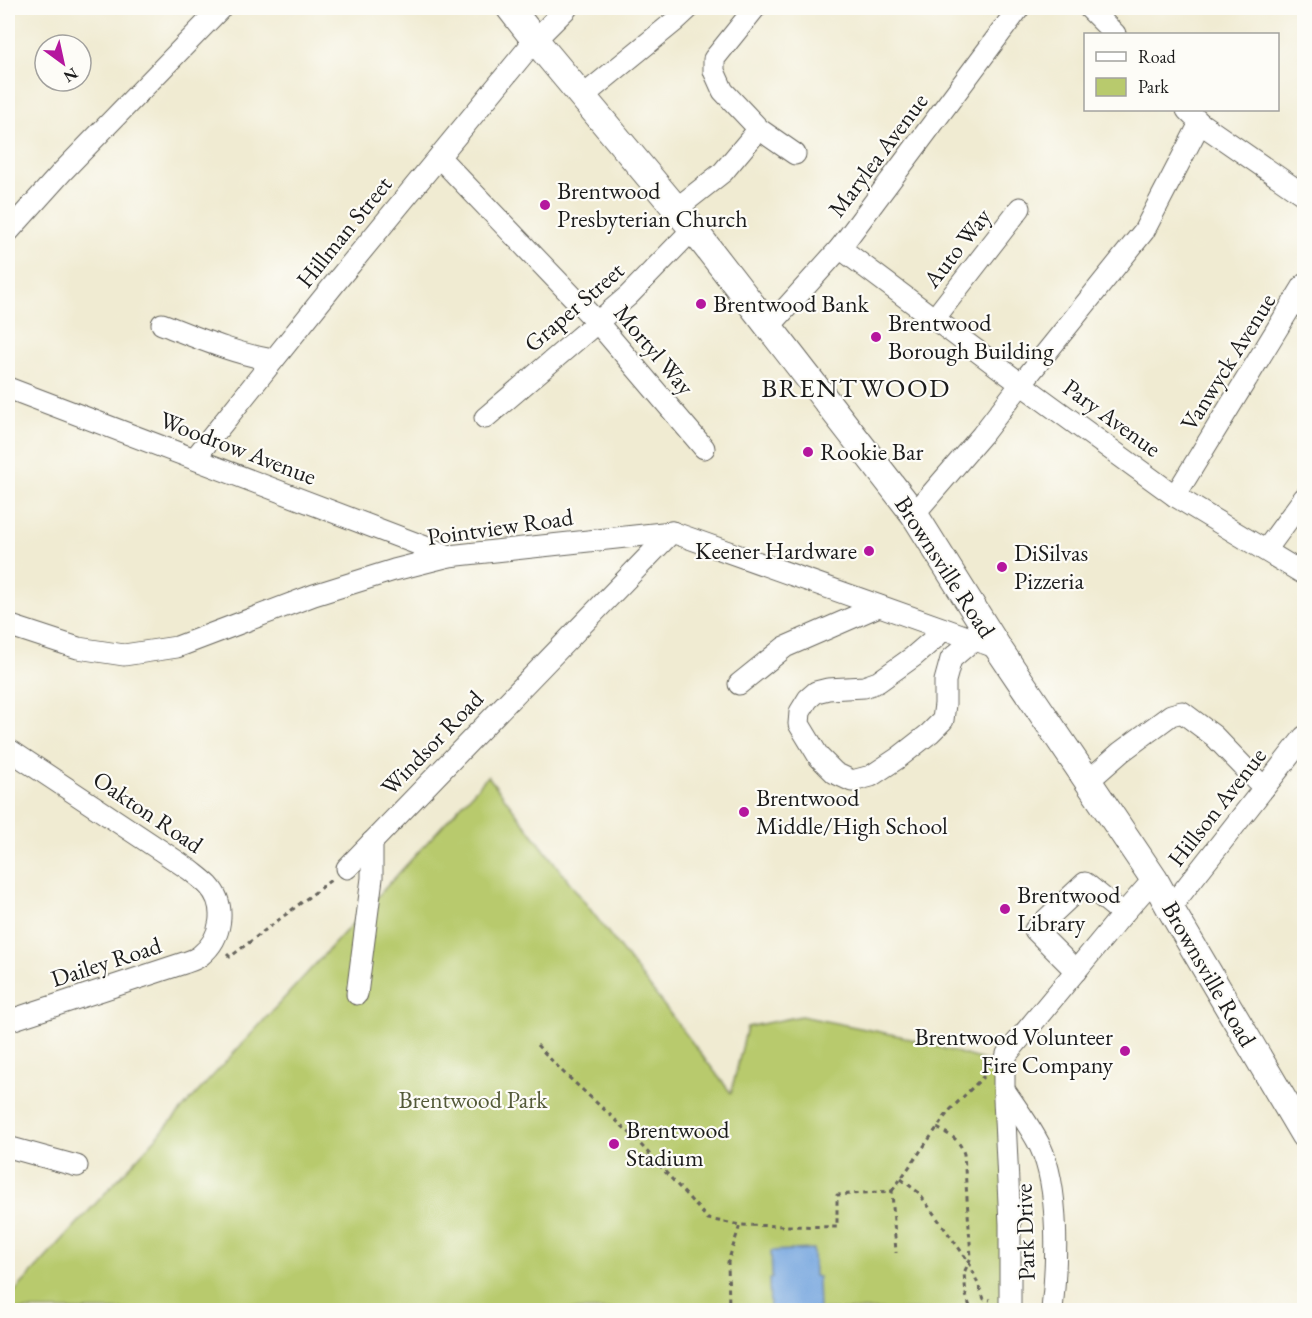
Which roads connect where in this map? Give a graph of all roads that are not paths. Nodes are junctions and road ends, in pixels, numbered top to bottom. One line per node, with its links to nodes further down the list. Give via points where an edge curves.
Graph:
1 (220, 8): 19 (street)
2 (510, 8): 9 (main road, Brownsville Road)
3 (567, 8): 9 (street, Hillman Street)
4 (689, 8): 10 (street)
5 (755, 8): 12 (street, via 714,59 714,71 723,91)
6 (1019, 8): 20 (street, Marylea Avenue)
7 (1089, 8): 8 (street)
8 (1114, 33)
9 (535, 40): 10 (main road, Brownsville Road); 14 (street, Hillman Street)
10 (582, 97): 16 (main road, Brownsville Road)
11 (1194, 116): 15 (street); 27 (street, via 1144,231)
12 (759, 129): 13 (street); 16 (street, via 723,172)
13 (795, 154)
14 (439, 157): 23 (street, Mortyl Way); 26 (street, Hillman Street)
15 (1305, 195)
16 (676, 208): 18 (main road, Brownsville Road)
17 (1020, 208): 22 (street, Auto Way)
18 (693, 229): 23 (street, Graper Street); 25 (main road, Brownsville Road)
19 (8, 232)
20 (840, 248): 22 (street, Pary Avenue); 25 (street, Marylea Avenue)
21 (1305, 285): 32 (street, Vanwyck Avenue)
22 (934, 319): 27 (street, Pary Avenue)
23 (597, 322): 29 (street, Graper Street); 30 (street, Mortyl Way)
24 (162, 324): 26 (street)
25 (769, 327): 34 (main road, Brownsville Road)
26 (273, 360): 31 (street, Hillman Street)
27 (1021, 384): 32 (street, Pary Avenue); 34 (street)
28 (8, 388): 31 (street, Woodrow Avenue)
29 (485, 418)
30 (704, 448)
31 (195, 458): 37 (street, Woodrow Avenue)
32 (1175, 496): 36 (street, Pary Avenue)
33 (1305, 498): 36 (street)
34 (914, 514): 42 (main road, Brownsville Road)
35 (672, 532): 37 (street, Pointview Road); 39 (street, Pointview Road); 48 (street, Windsor Road)
36 (1266, 550): 38 (street, Pary Avenue)
37 (449, 556): 40 (street, Pointview Road, via 314,595 177,647 124,656 78,648)
38 (1305, 574)
39 (879, 606): 41 (street, Pointview Road); 43 (street, via 785,647)
40 (8, 625)
41 (943, 629): 42 (street, Pointview Road); 42 (street, via 878,682 864,687 828,689 808,699 800,712 799,724 819,757 835,773 852,782 871,776 930,733 943,720 945,681 951,659)
42 (985, 644): 46 (main road, Brownsville Road)
43 (739, 684)
44 (1305, 737): 47 (street, Hillson Avenue)
45 (8, 749): 53 (street, Oakton Road, via 209,886 221,916)
46 (1088, 781): 47 (street, via 1171,714 1182,712 1214,736); 50 (main road, Brownsville Road)
47 (1264, 788): 51 (street, Hillson Avenue)
48 (372, 842): 49 (street, Windsor Road); 55 (street, via 372,878)
49 (347, 868)
50 (1154, 879): 51 (main road, Brownsville Road); 52 (street)
51 (1170, 908): 58 (main road, Brownsville Road)
52 (1123, 914): 54 (street); 54 (street, via 1085,883 1035,930)
53 (213, 941): 56 (street, Dailey Road, via 200,956 184,963)
54 (1076, 971): 57 (street, Park Drive, via 1007,1054)
55 (357, 994)
56 (8, 1021)
57 (1005, 1091): 61 (street, Park Drive, via 1010,1224); 62 (street, Park Drive, via 1040,1146 1052,1188)
58 (1305, 1136)
59 (8, 1147): 60 (street)
60 (76, 1166)
61 (1001, 1305)
62 (1052, 1311)

